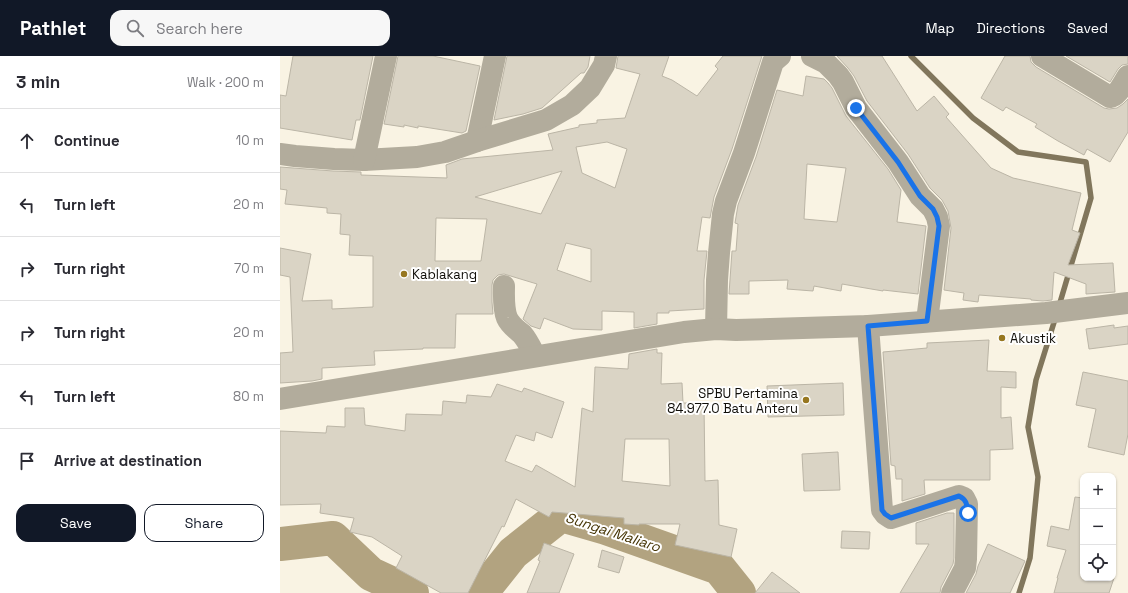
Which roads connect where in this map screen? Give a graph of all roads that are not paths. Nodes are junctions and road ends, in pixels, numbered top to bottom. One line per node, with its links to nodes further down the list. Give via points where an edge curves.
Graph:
1 (386, 56): 10 (street)
2 (495, 56): 8 (street)
3 (606, 56): 8 (street, via 604,65 590,88 572,105 546,120)
4 (780, 56): 15 (street, via 773,62 726,201 717,274)
5 (812, 56): 13 (street, via 826,63 838,75 856,108 937,217 939,226)
6 (1042, 56): 7 (street, via 1110,97 1116,94)
7 (1128, 76)
8 (477, 141): 10 (street, via 445,152 418,157)
9 (280, 154): 10 (street)
10 (364, 160)
11 (504, 286): 16 (street, via 506,317 522,334)
12 (1128, 303): 13 (street, via 1046,313)
13 (927, 321): 14 (street)
14 (868, 326): 15 (street); 18 (street, via 882,510 891,518 959,496 964,498 968,513 965,568)
15 (716, 329): 16 (street)
16 (535, 356): 17 (street)
17 (280, 399)
18 (952, 593)

